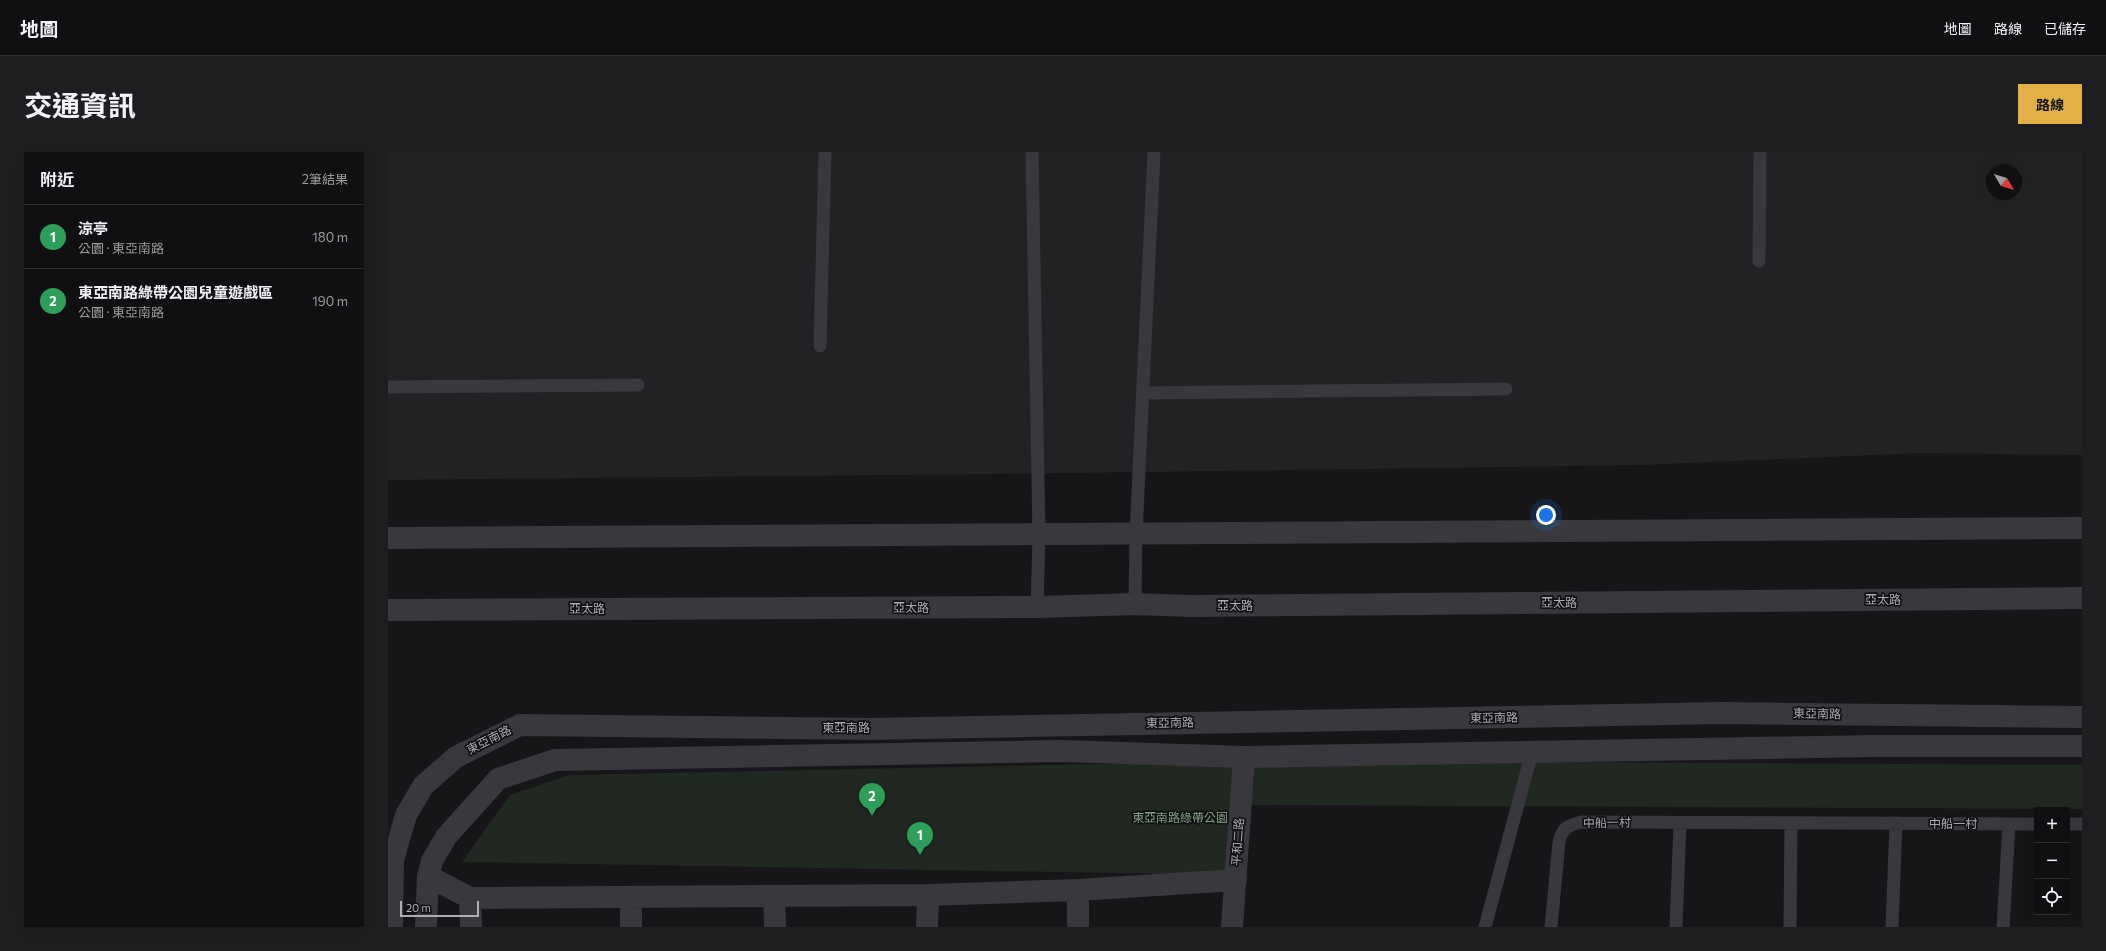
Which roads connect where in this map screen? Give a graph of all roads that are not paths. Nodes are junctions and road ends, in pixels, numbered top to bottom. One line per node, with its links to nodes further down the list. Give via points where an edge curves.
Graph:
1 (825, 152): 6 (lane)
2 (1032, 152): 13 (lane)
3 (1154, 152): 10 (lane)
4 (1760, 152): 5 (lane)
5 (1759, 262)
6 (820, 346)
7 (638, 385): 8 (lane)
8 (388, 387)
9 (1506, 389): 10 (lane)
10 (1143, 393): 12 (lane)
11 (2082, 528): 12 (street)
12 (1136, 535): 13 (street); 16 (lane)
13 (1039, 536): 14 (street); 17 (lane)
14 (388, 538)
15 (2082, 598): 16 (street, 亞太路, via 1199,606)
16 (1135, 604): 17 (street, 亞太路)
17 (1038, 607): 18 (street, 亞太路)
18 (388, 610)
19 (2082, 717): 37 (street, 東亞南路, via 1721,714 871,728 520,725 456,757 423,786 406,815 393,860)
20 (2082, 746): 21 (street, via 1873,746)
21 (1532, 752): 22 (street); 45 (lane)
22 (1244, 757): 30 (street, via 1062,751 555,760 498,779 446,837 432,861); 31 (street, 平和二路)
23 (1680, 822): 24 (lane, 中船一村); 46 (lane, 中船一村, via 1570,824 1562,832 1559,842); 47 (lane)
24 (1792, 823): 25 (lane, 中船一村); 48 (lane)
25 (1896, 823): 26 (lane, 中船一村); 49 (lane)
26 (2009, 824): 27 (lane, 中船一村); 50 (lane)
27 (2034, 824)
28 (2070, 824): 29 (lane)
29 (2082, 824)
30 (428, 876): 36 (street); 38 (street)
31 (1236, 880): 32 (street); 44 (street, 平和二路)
32 (1078, 890): 34 (street); 43 (street)
33 (774, 896): 34 (street); 35 (street); 41 (street)
34 (928, 896): 42 (street)
35 (631, 897): 36 (street); 40 (street)
36 (470, 898): 39 (street)
37 (392, 927)
38 (426, 927)
39 (471, 927)
40 (632, 927)
41 (775, 927)
42 (927, 927)
43 (1078, 927)
44 (1232, 927)
45 (1485, 927)
46 (1551, 927)
47 (1676, 927)
48 (1790, 927)
49 (1892, 927)
50 (2003, 927)

